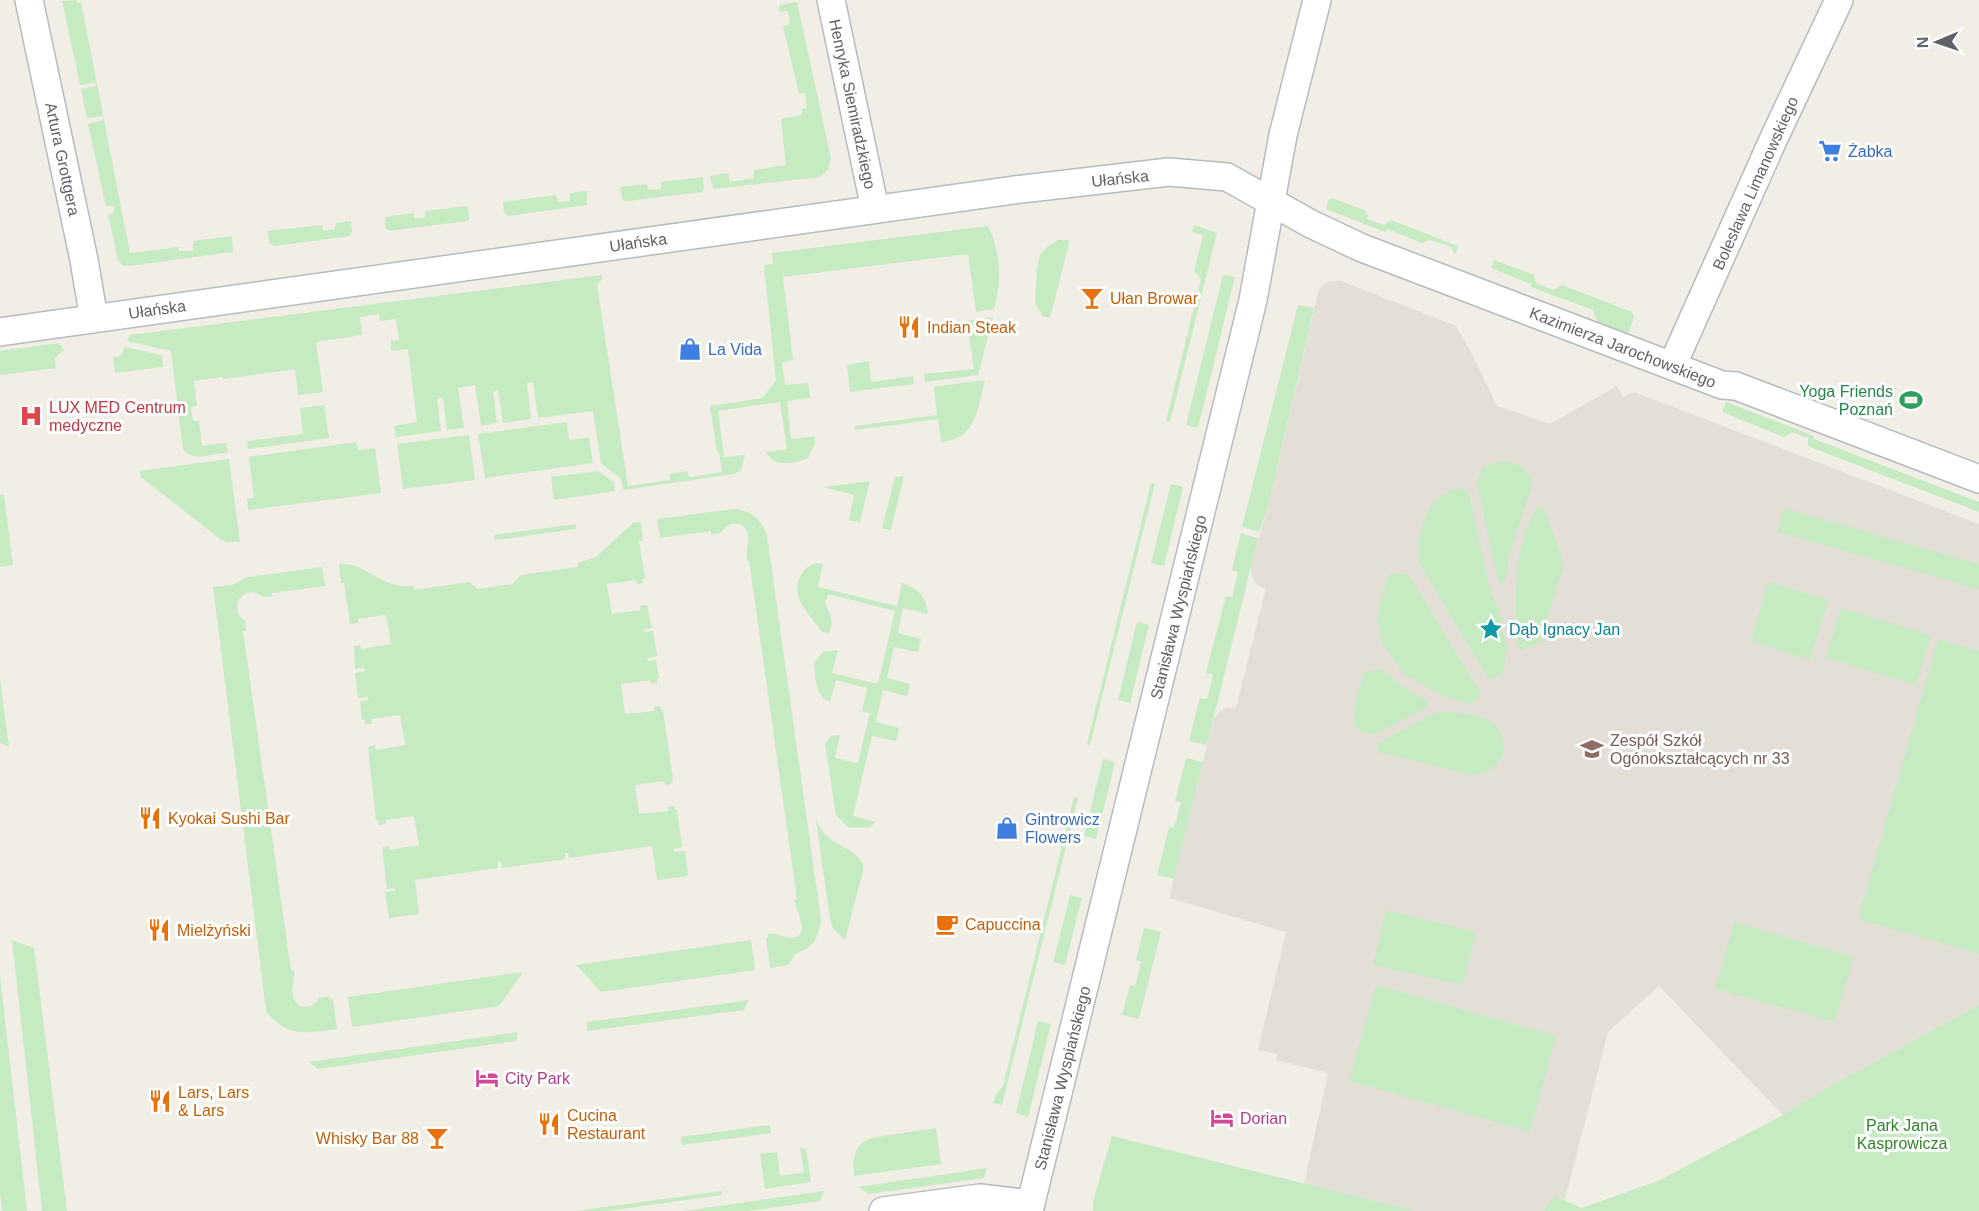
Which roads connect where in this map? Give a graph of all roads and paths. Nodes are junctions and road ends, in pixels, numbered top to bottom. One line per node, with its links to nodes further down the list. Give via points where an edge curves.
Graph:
1 (28, 0): 7 (street, Artura Grottgera)
2 (831, 0): 6 (street, Henryka Siemiradzkiego)
3 (1317, 0): 5 (street, Stanisława Wyspiańskiego, via 1283,135)
4 (1839, 0): 9 (street, Bolesława Limanowskiego)
5 (1271, 202): 6 (street, Ułańska, via 1227,177 1169,172); 9 (street, Kazimierza Jarochowskiego, via 1362,248); 11 (street, Stanisława Wyspiańskiego, via 1250,312)
6 (875, 209): 7 (street, Ułańska)
7 (94, 319): 8 (street, Ułańska)
8 (0, 332)
9 (1672, 366): 10 (street, Kazimierza Jarochowskiego, via 1722,385 1737,386)
10 (1979, 479)
11 (1030, 1208): 12 (street, via 980,1198)
12 (883, 1211)

